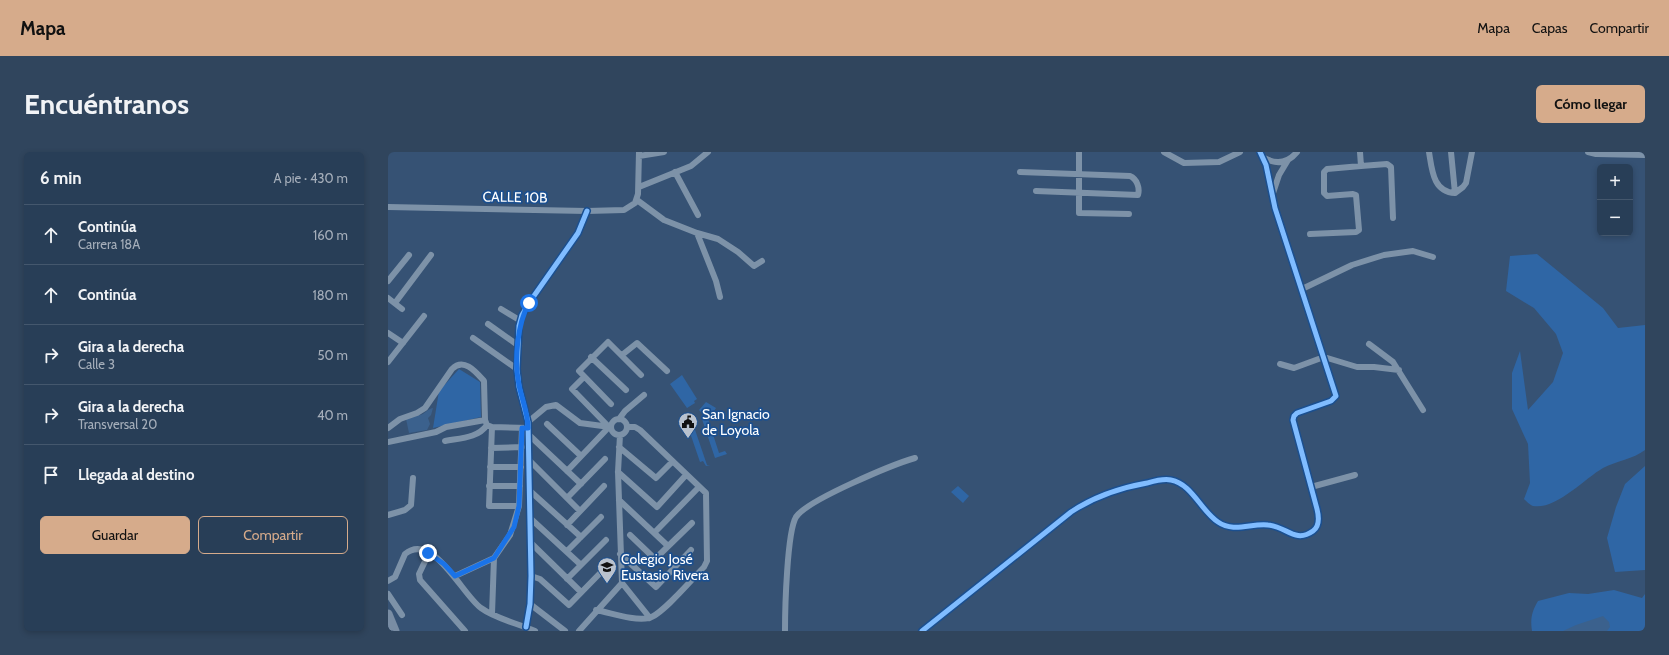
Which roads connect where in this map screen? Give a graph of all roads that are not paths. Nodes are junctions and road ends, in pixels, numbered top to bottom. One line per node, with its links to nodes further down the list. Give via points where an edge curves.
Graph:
1 (664, 152): 13 (street)
2 (708, 152): 18 (street, via 691,166)
3 (1079, 152): 20 (street)
4 (1164, 152): 5 (street, via 1184,162 1219,162)
5 (1240, 152)
6 (1260, 152): 15 (street)
7 (1297, 152): 16 (street)
8 (1360, 152): 17 (street)
9 (1429, 152): 24 (street, via 1434,178 1438,185 1442,190)
10 (1451, 152): 24 (street)
11 (1472, 152): 24 (street, via 1466,183)
12 (1588, 152): 14 (street)
13 (639, 154): 21 (street)
14 (1645, 154)
15 (1264, 158): 16 (street, via 1275,162); 25 (street)
16 (1288, 160): 25 (street, via 1279,175)
17 (1361, 166): 31 (street, via 1386,164 1391,167); 33 (street, via 1327,169 1323,182 1324,194 1327,196 1356,195 1359,230)
18 (675, 172): 21 (street); 30 (street)
19 (1020, 172): 20 (street)
20 (1078, 174): 23 (street); 23 (street, via 1130,176 1133,177 1139,191 1138,195)
21 (639, 187): 26 (street)
22 (1036, 191): 23 (street)
23 (1078, 192): 29 (street, via 1079,214)
24 (1455, 192)
25 (1272, 196): 39 (street)
26 (637, 200): 28 (street, CALLE 10B, via 624,210); 32 (street, via 664,220)
27 (388, 208): 28 (street, CALLE 10B)
28 (588, 211): 46 (street, via 578,233 529,303)
29 (1129, 214)
30 (698, 215)
31 (1393, 218)
32 (697, 233): 37 (street, via 718,239 754,266); 40 (street)
33 (1310, 234)
34 (409, 255): 38 (street)
35 (431, 255): 42 (street)
36 (1433, 257): 39 (street, via 1413,251 1384,256 1352,265)
37 (762, 261)
38 (388, 281)
39 (1302, 289): 55 (street)
40 (720, 297)
41 (388, 298): 42 (street)
42 (395, 303): 43 (street)
43 (402, 309)
44 (501, 309): 46 (street)
45 (424, 316): 50 (street)
46 (520, 321): 52 (street)
47 (488, 324): 52 (street)
48 (388, 333): 50 (street)
49 (473, 338): 58 (street)
50 (403, 343): 56 (street)
51 (1369, 344): 59 (street, via 1389,358)
52 (518, 346): 58 (street)
53 (622, 355): 54 (street, via 608,342); 60 (street, via 637,343); 61 (street)
54 (591, 357): 62 (street, via 579,370); 63 (street)
55 (1324, 357): 57 (street, via 1294,368); 59 (street, via 1357,368); 97 (street, via 1336,396 1331,401 1297,413 1293,420)
56 (388, 362)
57 (1280, 364)
58 (517, 369): 73 (street)
59 (1399, 370): 66 (street)
60 (667, 371)
61 (641, 375)
62 (584, 377): 65 (street); 70 (street, via 572,389)
63 (626, 390)
64 (644, 394): 67 (street)
65 (611, 404)
66 (1423, 410)
67 (619, 419): 70 (street); 71 (street)
68 (488, 424): 72 (street, via 484,381 464,364 452,369 421,411 400,418); 73 (street); 75 (street, via 477,435); 76 (street, via 446,427 436,432); 79 (street)
69 (547, 424): 80 (street)
70 (610, 427): 73 (street, via 580,423 556,405 546,407); 74 (street, via 614,433); 80 (street)
71 (627, 427): 74 (street); 84 (street, via 640,430)
72 (388, 428)
73 (527, 428): 77 (street); 83 (street); 87 (street)
74 (620, 435): 78 (street)
75 (446, 441)
76 (388, 442)
77 (522, 447): 79 (street); 86 (street)
78 (619, 447): 84 (street, via 656,478); 88 (street)
79 (491, 448): 85 (street)
80 (581, 456): 87 (street)
81 (915, 458): 140 (street, via 873,473 810,505 796,517 790,544)
82 (605, 459): 92 (street)
83 (529, 460): 98 (street); 99 (street)
84 (672, 462): 89 (street)
85 (490, 467): 86 (street); 93 (street)
86 (521, 468): 94 (street)
87 (567, 470): 92 (street)
88 (618, 472): 89 (street, via 657,507); 100 (street)
89 (686, 474): 96 (street)
90 (1355, 475): 97 (street)
91 (413, 478): 103 (street, via 411,505 405,510)
92 (581, 484): 99 (street)
93 (489, 486): 94 (street); 101 (street, via 489,506)
94 (520, 486): 101 (street)
95 (604, 486): 102 (street)
96 (699, 487): 108 (street); 133 (street, via 706,495 707,561 661,611)
97 (1311, 487): 141 (street, via 1318,525 1315,530 1301,537 1269,525 1241,528 1219,523 1182,485 1171,480 1159,480 1109,491 1072,512)
98 (529, 490): 105 (street); 107 (street)
99 (567, 498): 102 (street)
100 (620, 500): 108 (street); 117 (street)
101 (519, 506): 118 (street, via 510,535)
102 (580, 511): 107 (street)
103 (388, 515)
104 (601, 517): 110 (street)
105 (530, 518): 112 (street); 115 (street)
106 (692, 523): 113 (street)
107 (567, 525): 110 (street)
108 (655, 532): 113 (street)
109 (630, 535): 113 (street, via 655,559)
110 (581, 537): 115 (street)
111 (606, 540): 120 (street)
112 (531, 543): 122 (street); 123 (street)
113 (668, 546)
114 (692, 550): 117 (street, via 656,587)
115 (567, 552): 120 (street)
116 (429, 553): 121 (street); 124 (street, via 419,550 408,551 402,557 395,577); 136 (street, via 419,574 420,580)
117 (620, 554): 125 (street)
118 (494, 558): 121 (street); 131 (street)
119 (609, 564): 126 (street)
120 (581, 565): 123 (street)
121 (455, 576): 131 (street, via 474,603)
122 (531, 576): 126 (street, via 540,579 568,606); 128 (street)
123 (567, 579): 126 (street)
124 (388, 581)
125 (622, 583): 129 (street); 133 (street)
126 (581, 592)
127 (388, 594): 132 (street)
128 (530, 604): 134 (street); 138 (street)
129 (596, 610): 133 (street); 139 (street)
130 (388, 614): 135 (main road)
131 (492, 614): 134 (street)
132 (402, 615)
133 (650, 618)
134 (526, 627): 137 (street)
135 (395, 631)
136 (465, 631)
137 (535, 631)
138 (565, 631)
139 (579, 631)
140 (785, 631)
141 (922, 631)

